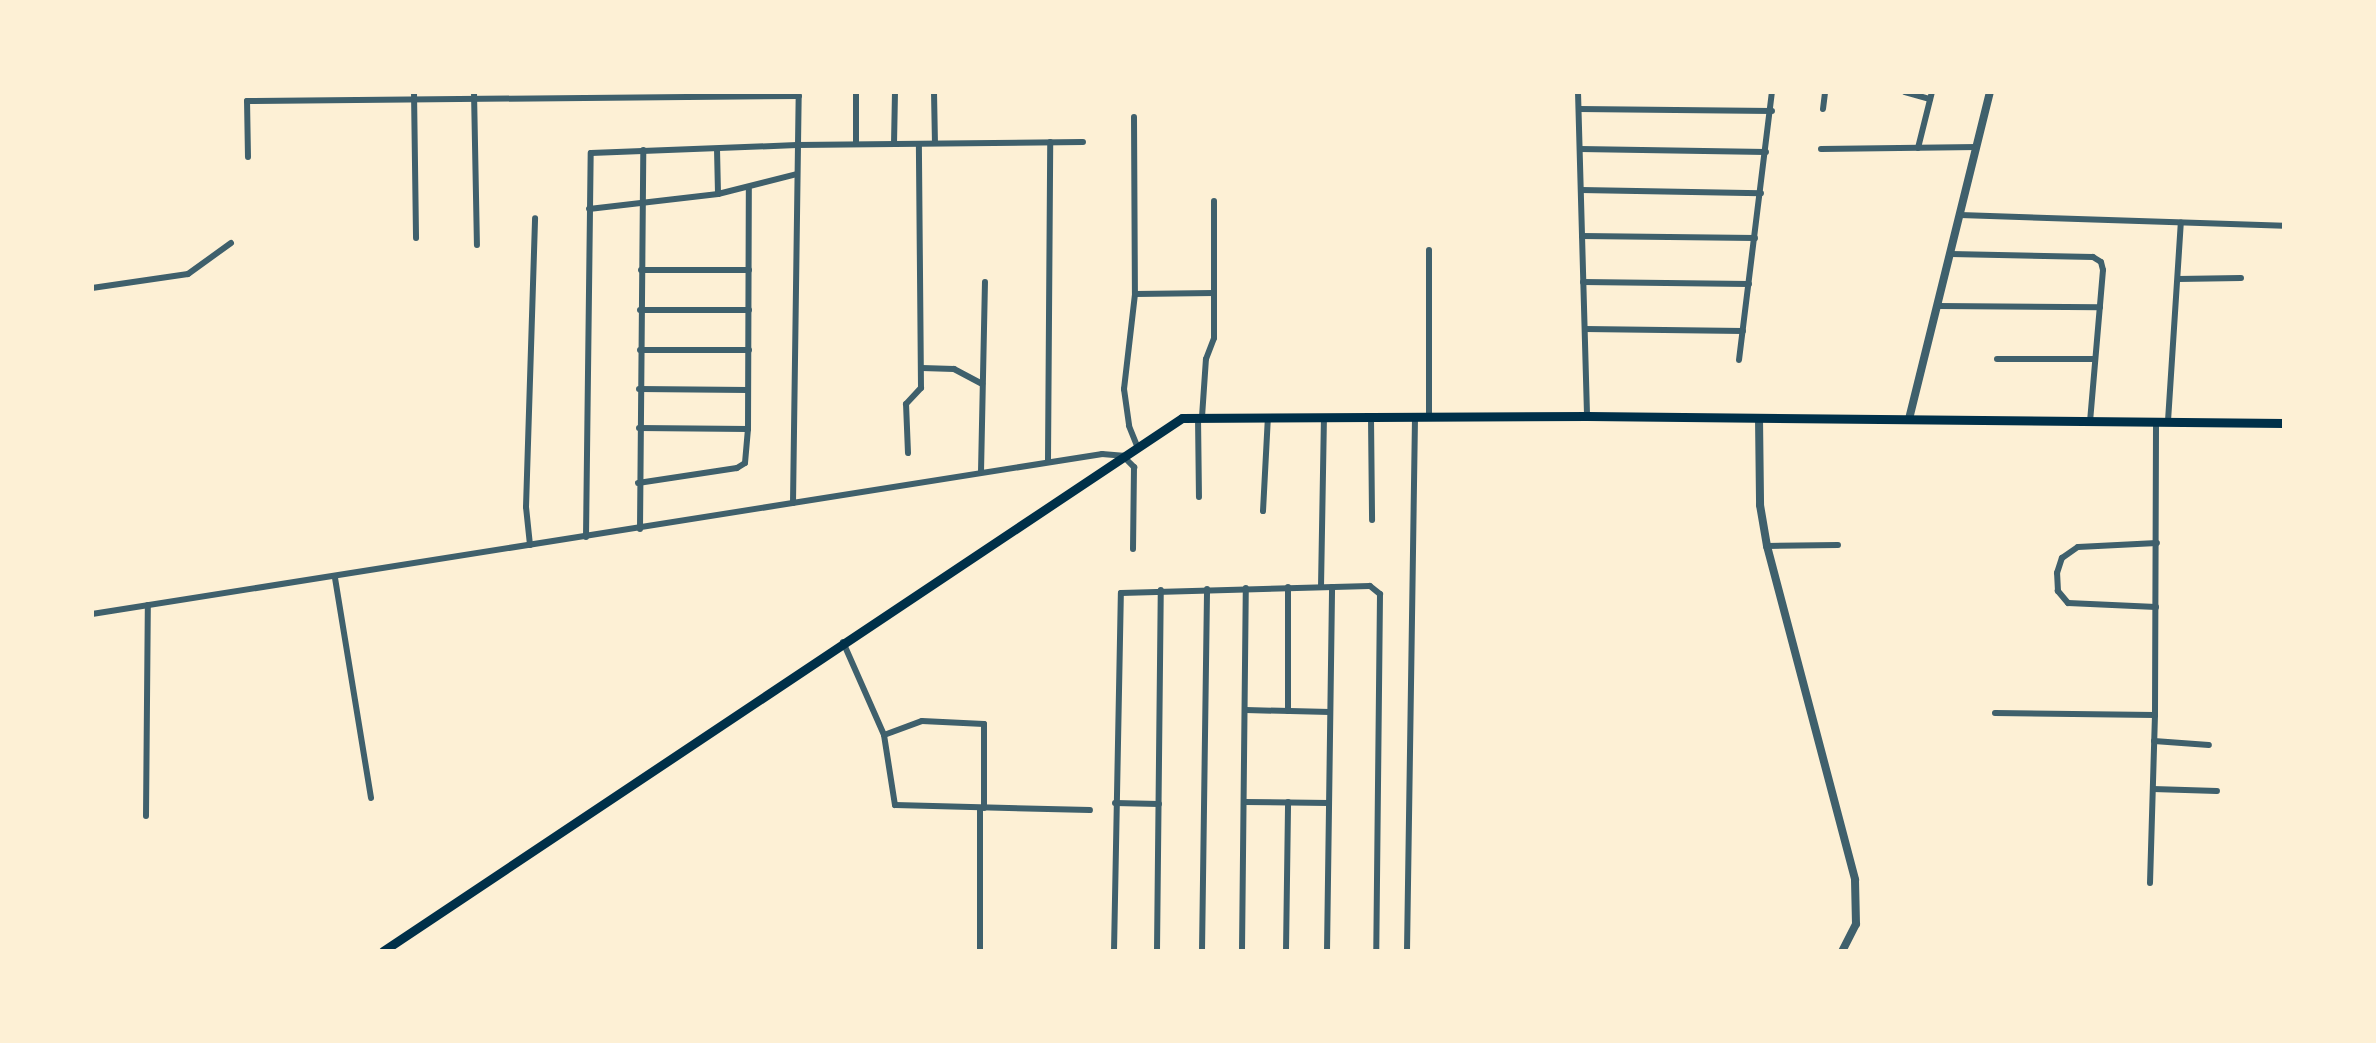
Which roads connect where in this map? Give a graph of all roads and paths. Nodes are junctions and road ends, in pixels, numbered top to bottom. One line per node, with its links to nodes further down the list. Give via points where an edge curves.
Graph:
1 (303, 92): 17 (street)
2 (856, 92): 25 (street)
3 (895, 92): 26 (street)
4 (934, 92): 24 (street)
5 (1578, 92): 18 (street)
6 (1772, 92): 20 (street)
7 (1825, 92): 19 (street)
8 (1905, 92): 16 (street)
9 (1990, 92): 29 (street)
10 (799, 94): 11 (street); 28 (street)
11 (567, 95): 15 (street)
12 (360, 96): 13 (street); 17 (street)
13 (414, 96): 14 (street); 50 (street)
14 (474, 96): 15 (street); 53 (street)
15 (510, 96)
16 (1931, 96): 30 (street)
17 (303, 100): 36 (street, via 247,101)
18 (1579, 109): 20 (street); 32 (street)
19 (1823, 109)
20 (1772, 111): 35 (street)
21 (1134, 117): 65 (street)
22 (1050, 142): 23 (street); 24 (street); 99 (street)
23 (1083, 142)
24 (935, 143): 27 (street)
25 (856, 144): 26 (street); 28 (street)
26 (894, 144): 27 (street)
27 (919, 144): 77 (street)
28 (797, 145): 31 (street); 37 (street)
29 (1977, 147): 30 (street); 45 (street)
30 (1918, 148): 33 (street)
31 (717, 149): 34 (street); 41 (street)
32 (1580, 149): 35 (street); 39 (street)
33 (1821, 149)
34 (643, 150): 43 (street); 44 (street, via 591,153)
35 (1766, 152): 40 (street)
36 (248, 157)
37 (797, 174): 38 (street); 103 (street)
38 (749, 189): 41 (street); 57 (street)
39 (1581, 190): 40 (street); 49 (street)
40 (1761, 193): 51 (street)
41 (718, 194): 43 (street)
42 (1214, 201): 64 (street)
43 (641, 204): 44 (street); 56 (street)
44 (589, 209): 107 (street)
45 (1960, 215): 47 (street); 55 (street)
46 (535, 218): 109 (street, via 526,507)
47 (2181, 222): 48 (street); 59 (street)
48 (2284, 226)
49 (1582, 236): 51 (street); 61 (street)
50 (416, 238)
51 (1755, 238): 62 (street)
52 (231, 243): 63 (street, via 188,274)
53 (477, 245)
54 (1429, 250): 85 (street)
55 (1951, 254): 66 (street); 67 (street, via 2098,259 2103,270)
56 (641, 270): 57 (street); 68 (street)
57 (749, 270): 69 (street)
58 (2241, 278): 59 (street)
59 (2178, 279): 92 (street)
60 (985, 282): 78 (street)
61 (1583, 282): 62 (street); 70 (street)
62 (1749, 284): 71 (street)
63 (92, 288)
64 (1214, 293): 65 (street); 82 (street, via 1214,338 1206,359)
65 (1135, 294): 96 (street, via 1124,389)
66 (1938, 306): 67 (street); 89 (street)
67 (2100, 307): 75 (street)
68 (640, 310): 69 (street); 72 (street)
69 (749, 310): 73 (street)
70 (1585, 329): 71 (street); 81 (street)
71 (1743, 331): 76 (street)
72 (640, 350): 73 (street); 79 (street)
73 (749, 350): 80 (street)
74 (1997, 359): 75 (street)
75 (2095, 359): 90 (street)
76 (1739, 360)
77 (922, 368): 78 (street, via 954,369); 97 (street, via 921,388 906,404)
78 (982, 384): 100 (street)
79 (639, 389): 80 (street); 94 (street)
80 (748, 390): 95 (street)
81 (1587, 416): 85 (main road); 88 (main road)
82 (1200, 417): 83 (main road); 96 (main road, via 1175,421); 102 (street)
83 (1268, 417): 86 (main road); 104 (street)
84 (1415, 417): 85 (main road); 87 (main road); 153 (street)
85 (1429, 417)
86 (1324, 418): 87 (main road); 115 (street)
87 (1371, 418): 105 (street)
88 (1759, 418): 89 (main road); 111 (street, via 1760,505)
89 (1909, 419): 90 (main road)
90 (2090, 421): 91 (main road)
91 (2156, 421): 92 (main road); 108 (street)
92 (2168, 421): 93 (main road)
93 (2284, 423)
94 (639, 428): 95 (street); 101 (street)
95 (748, 429): 101 (street, via 742,465)
96 (1137, 446): 98 (main road)
97 (908, 453)
98 (1123, 456): 99 (street); 112 (street, via 1135,472); 123 (main road)
99 (1048, 461): 100 (street)
100 (981, 472): 103 (street)
101 (638, 483): 106 (street)
102 (1199, 497)
103 (793, 503): 106 (street)
104 (1263, 511)
105 (1372, 520)
106 (640, 529): 107 (street)
107 (586, 537): 109 (street)
108 (2157, 543): 121 (street); 121 (street, via 2078,547 2062,558 2057,573 2058,591 2068,603)
109 (530, 545): 113 (street)
110 (1838, 545): 111 (street)
111 (1767, 546): 154 (street, via 1853,869 1856,924)
112 (1133, 549)
113 (335, 578): 120 (street); 134 (street)
114 (1288, 587): 115 (street); 117 (street); 125 (street)
115 (1321, 587): 116 (street)
116 (1332, 587): 126 (street); 152 (street, via 1370,586 1380,594)
117 (1246, 588): 118 (street); 124 (street)
118 (1207, 589): 119 (street); 148 (street)
119 (1161, 590): 137 (street, via 1119,596); 139 (street)
120 (148, 605): 122 (street); 142 (street)
121 (2156, 607): 128 (street)
122 (92, 614)
123 (843, 642): 129 (street); 144 (main road)
124 (1246, 710): 125 (street); 135 (street)
125 (1288, 711): 126 (street)
126 (1330, 712): 138 (street)
127 (1995, 713): 128 (street)
128 (2155, 715): 130 (street)
129 (884, 735): 140 (street, via 895,805); 140 (street, via 922,721 984,724)
130 (2154, 741): 131 (street); 132 (street)
131 (2209, 745)
132 (2153, 789): 133 (street); 143 (street)
133 (2217, 791)
134 (371, 798)
135 (1244, 802): 136 (street); 149 (street)
136 (1288, 802): 138 (street); 150 (street)
137 (1115, 803): 139 (street); 146 (street)
138 (1329, 803): 151 (street)
139 (1159, 804): 147 (street)
140 (982, 808): 141 (street); 145 (street)
141 (1090, 810)
142 (146, 816)
143 (2150, 883)
144 (383, 951)
145 (980, 951)
146 (1114, 951)
147 (1157, 951)
148 (1202, 951)
149 (1242, 951)
150 (1286, 951)
151 (1327, 951)
152 (1376, 951)
153 (1407, 951)
154 (1842, 951)

